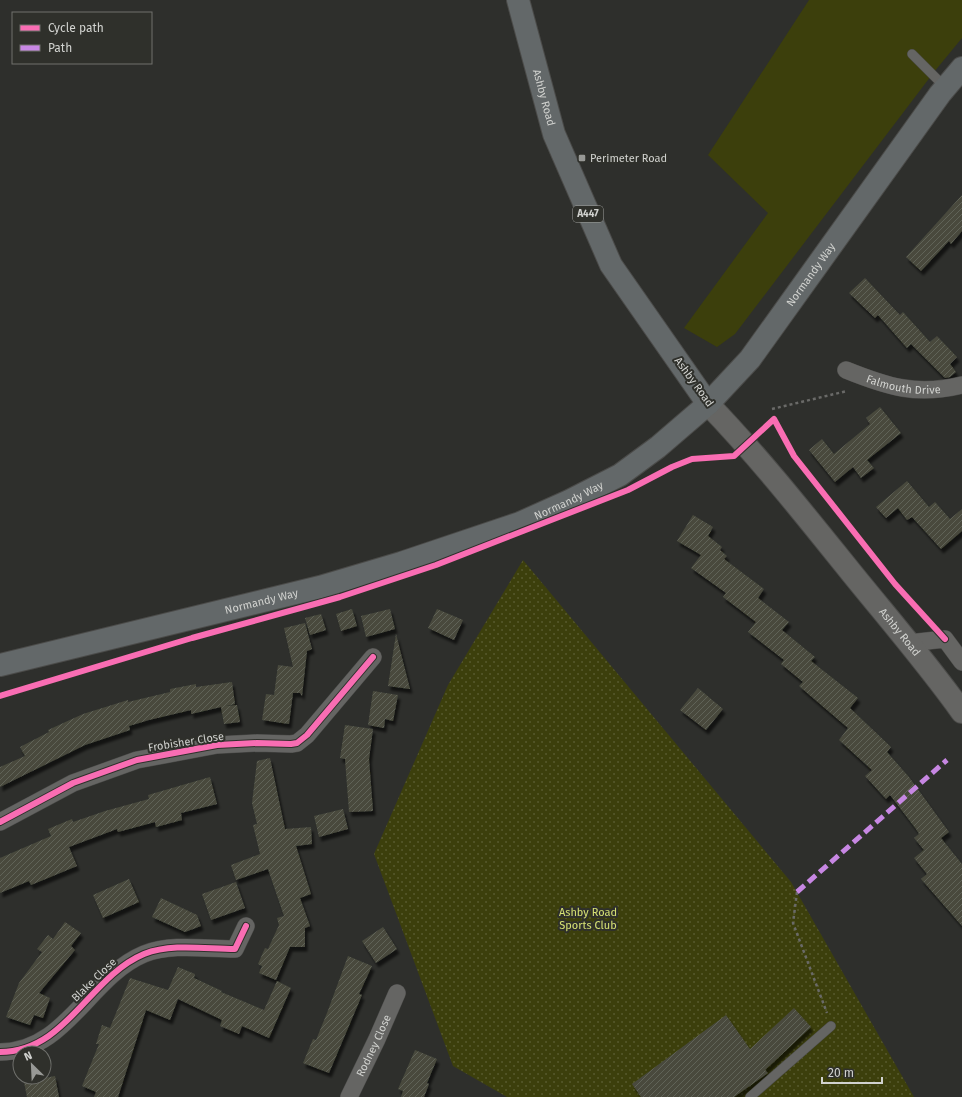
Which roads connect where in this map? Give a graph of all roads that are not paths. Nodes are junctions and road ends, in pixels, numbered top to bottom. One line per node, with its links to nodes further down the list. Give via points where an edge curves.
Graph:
1 (518, 0): 7 (main road, Ashby Road / A447, via 554,134 611,265)
2 (912, 54): 4 (lane)
3 (962, 68): 4 (main road, Normandy Way)
4 (946, 88): 7 (main road, Normandy Way, via 750,360)
5 (846, 370): 6 (street, Falmouth Drive, via 883,385 914,391)
6 (962, 385)
7 (708, 404): 8 (main road, Ashby Road, via 751,450); 11 (main road, Normandy Way, via 658,447 620,475 520,522 401,563 320,587)
8 (909, 643): 10 (street, via 945,639); 12 (main road, Ashby Road)
9 (373, 657): 13 (street, Frobisher Close, via 307,735 297,743 217,745 137,760 73,783)
10 (962, 662)
11 (0, 665)
12 (962, 712)
13 (0, 822)
14 (246, 926): 17 (street, Blake Close, via 235,949 165,949 145,954 128,963 99,987 52,1035 21,1050)
15 (397, 993): 18 (street, Rodney Close)
16 (831, 1026): 19 (lane)
17 (0, 1052)
18 (349, 1097)
19 (750, 1097)

